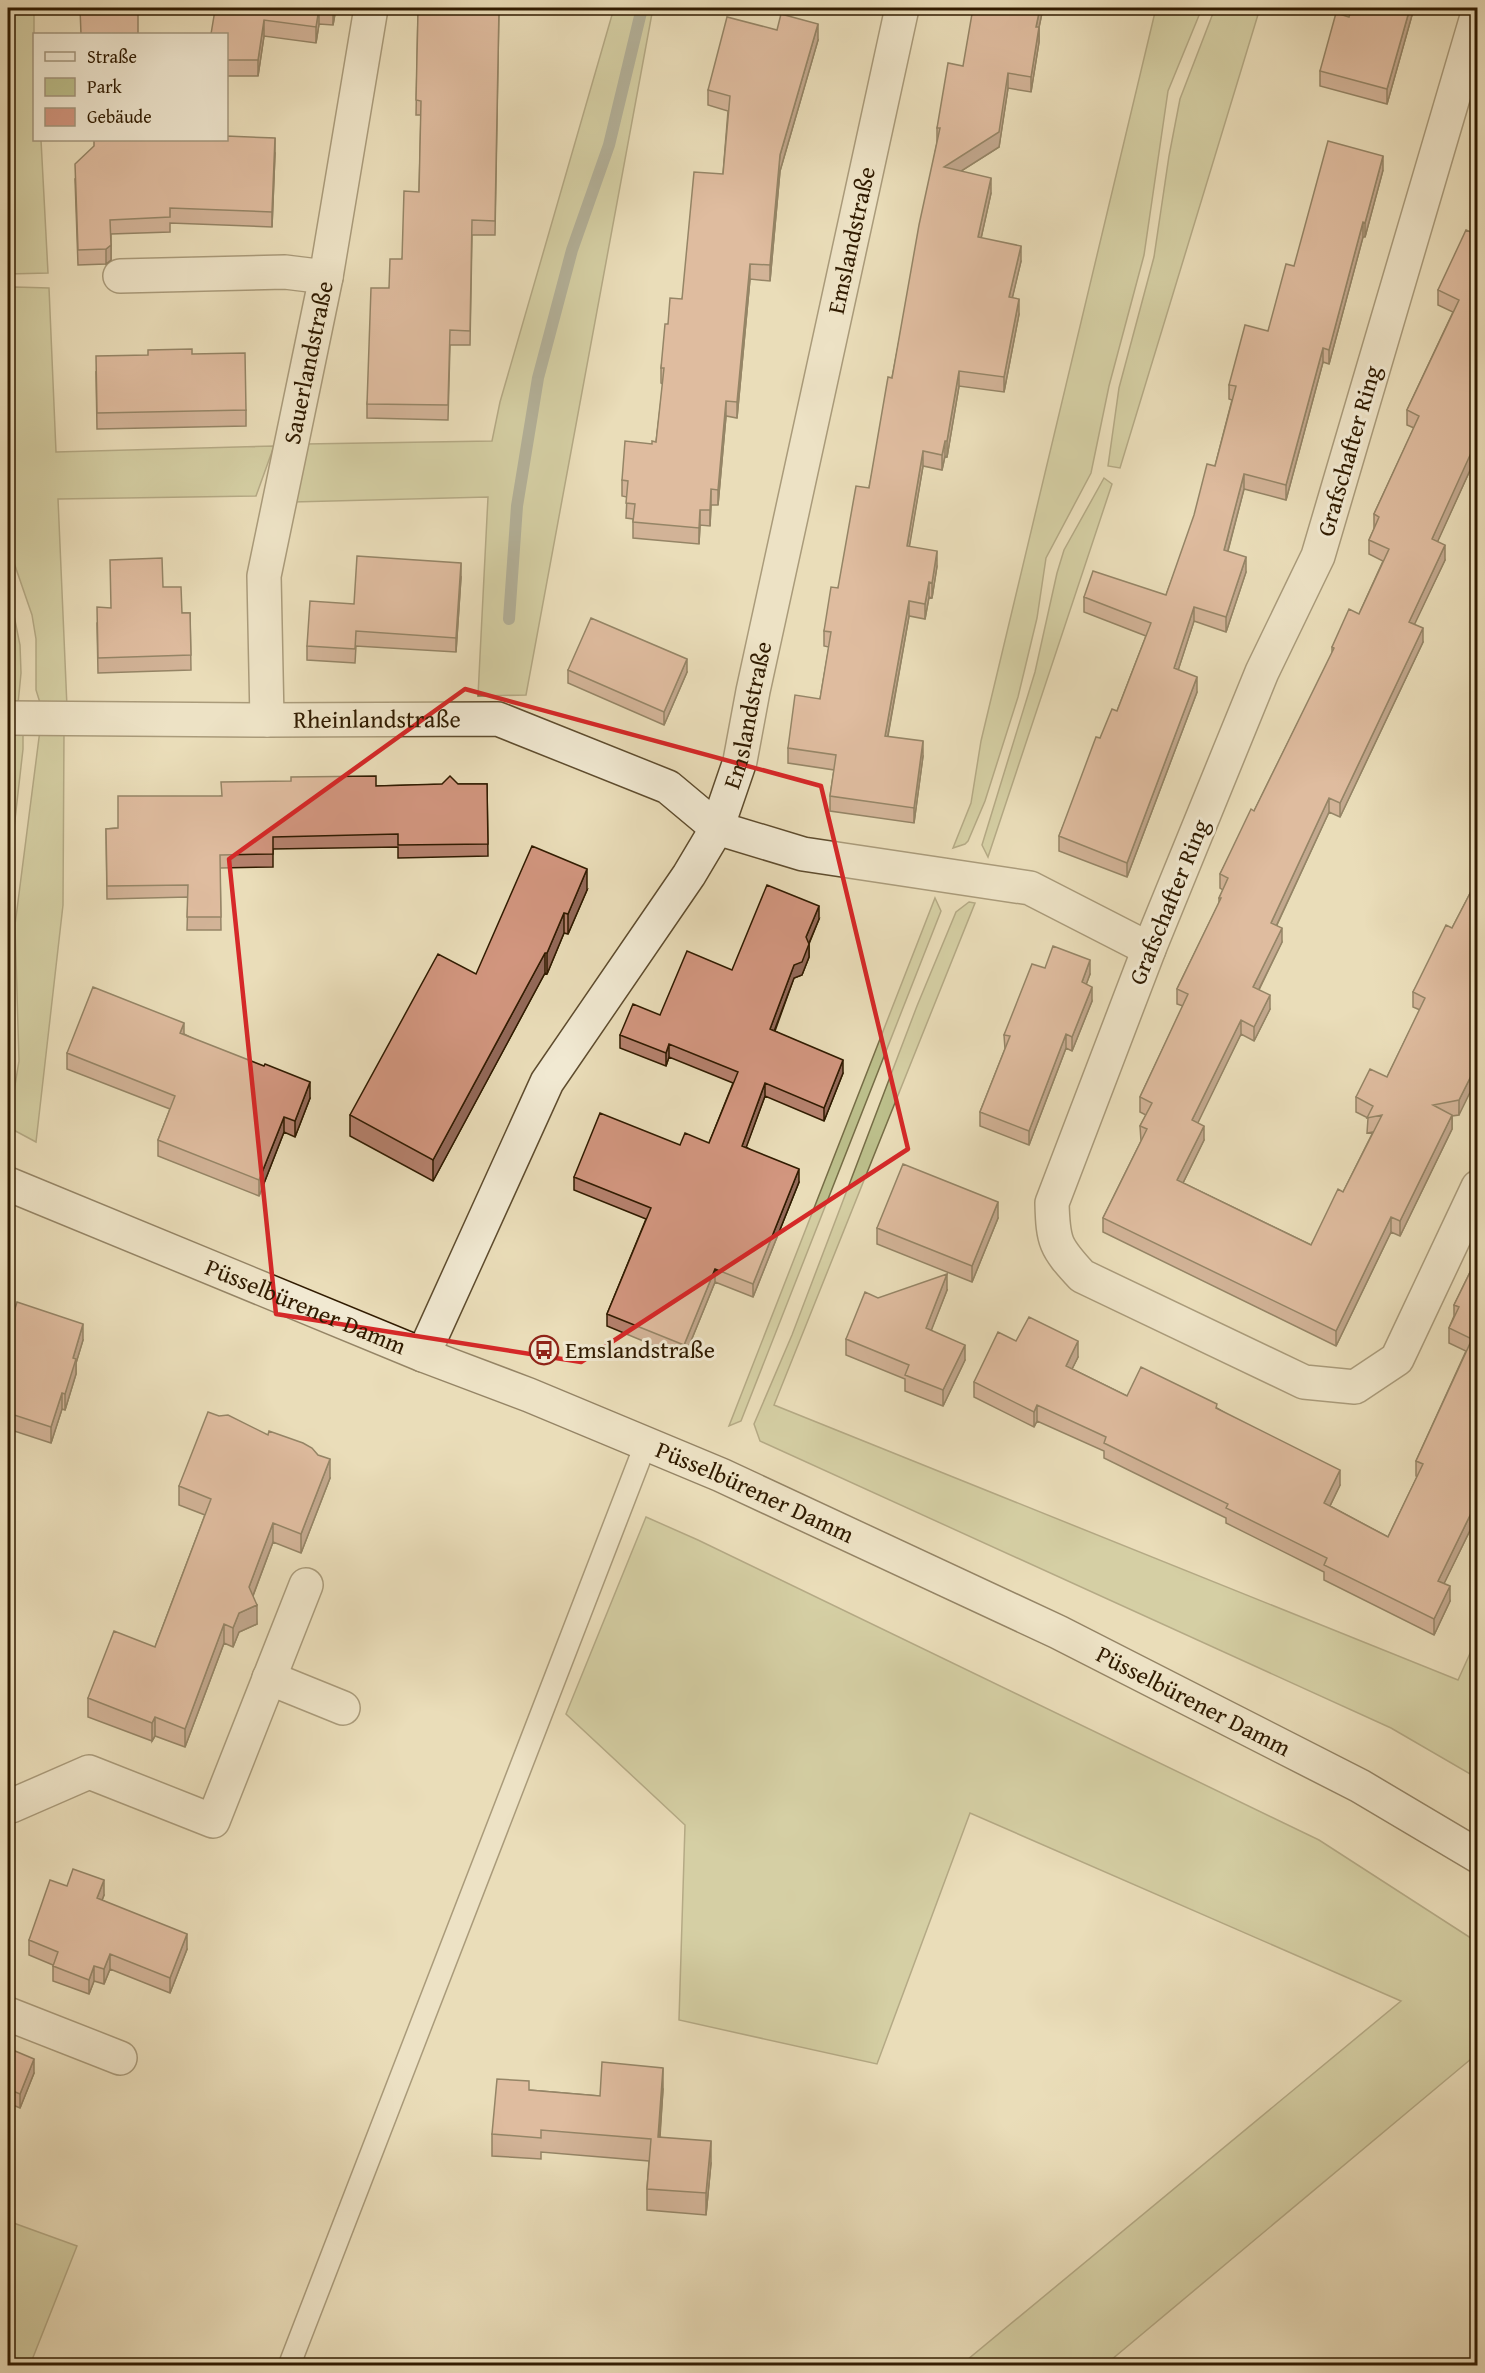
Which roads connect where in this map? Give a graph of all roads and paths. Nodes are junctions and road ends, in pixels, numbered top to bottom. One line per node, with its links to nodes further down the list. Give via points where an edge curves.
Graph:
1 (371, 8): 5 (street, Sauerlandstraße)
2 (902, 8): 8 (street, Emslandstraße, via 740,761)
3 (1478, 13): 9 (street, Grafschafter Ring, via 1318,556 1262,672)
4 (120, 276): 5 (street, via 285,272)
5 (326, 277): 7 (street, Sauerlandstraße, via 264,576)
6 (8, 718): 7 (street, Rheinlandstraße)
7 (267, 720): 8 (street, Rheinlandstraße, via 498,719 668,787)
8 (717, 828): 9 (street, via 803,854 1030,888); 12 (street, Emslandstraße, via 547,1082)
9 (1149, 949): 11 (street, Grafschafter Ring, via 1052,1203 1053,1232 1060,1253 1082,1276 1304,1382 1355,1387 1397,1359)
10 (8, 1184): 12 (street, Püsselbürener Damm)
11 (1478, 1187)
12 (423, 1355): 13 (street, Püsselbürener Damm)
13 (646, 1443): 18 (street, Püsselbürener Damm, via 1058,1632 1360,1786); 21 (lane)
14 (306, 1585): 15 (street)
15 (269, 1678): 16 (street); 17 (street, via 213,1821 89,1772)
16 (343, 1708)
17 (9, 1810)
18 (1478, 1856)
19 (8, 2014): 20 (street)
20 (120, 2058)
21 (289, 2366)

